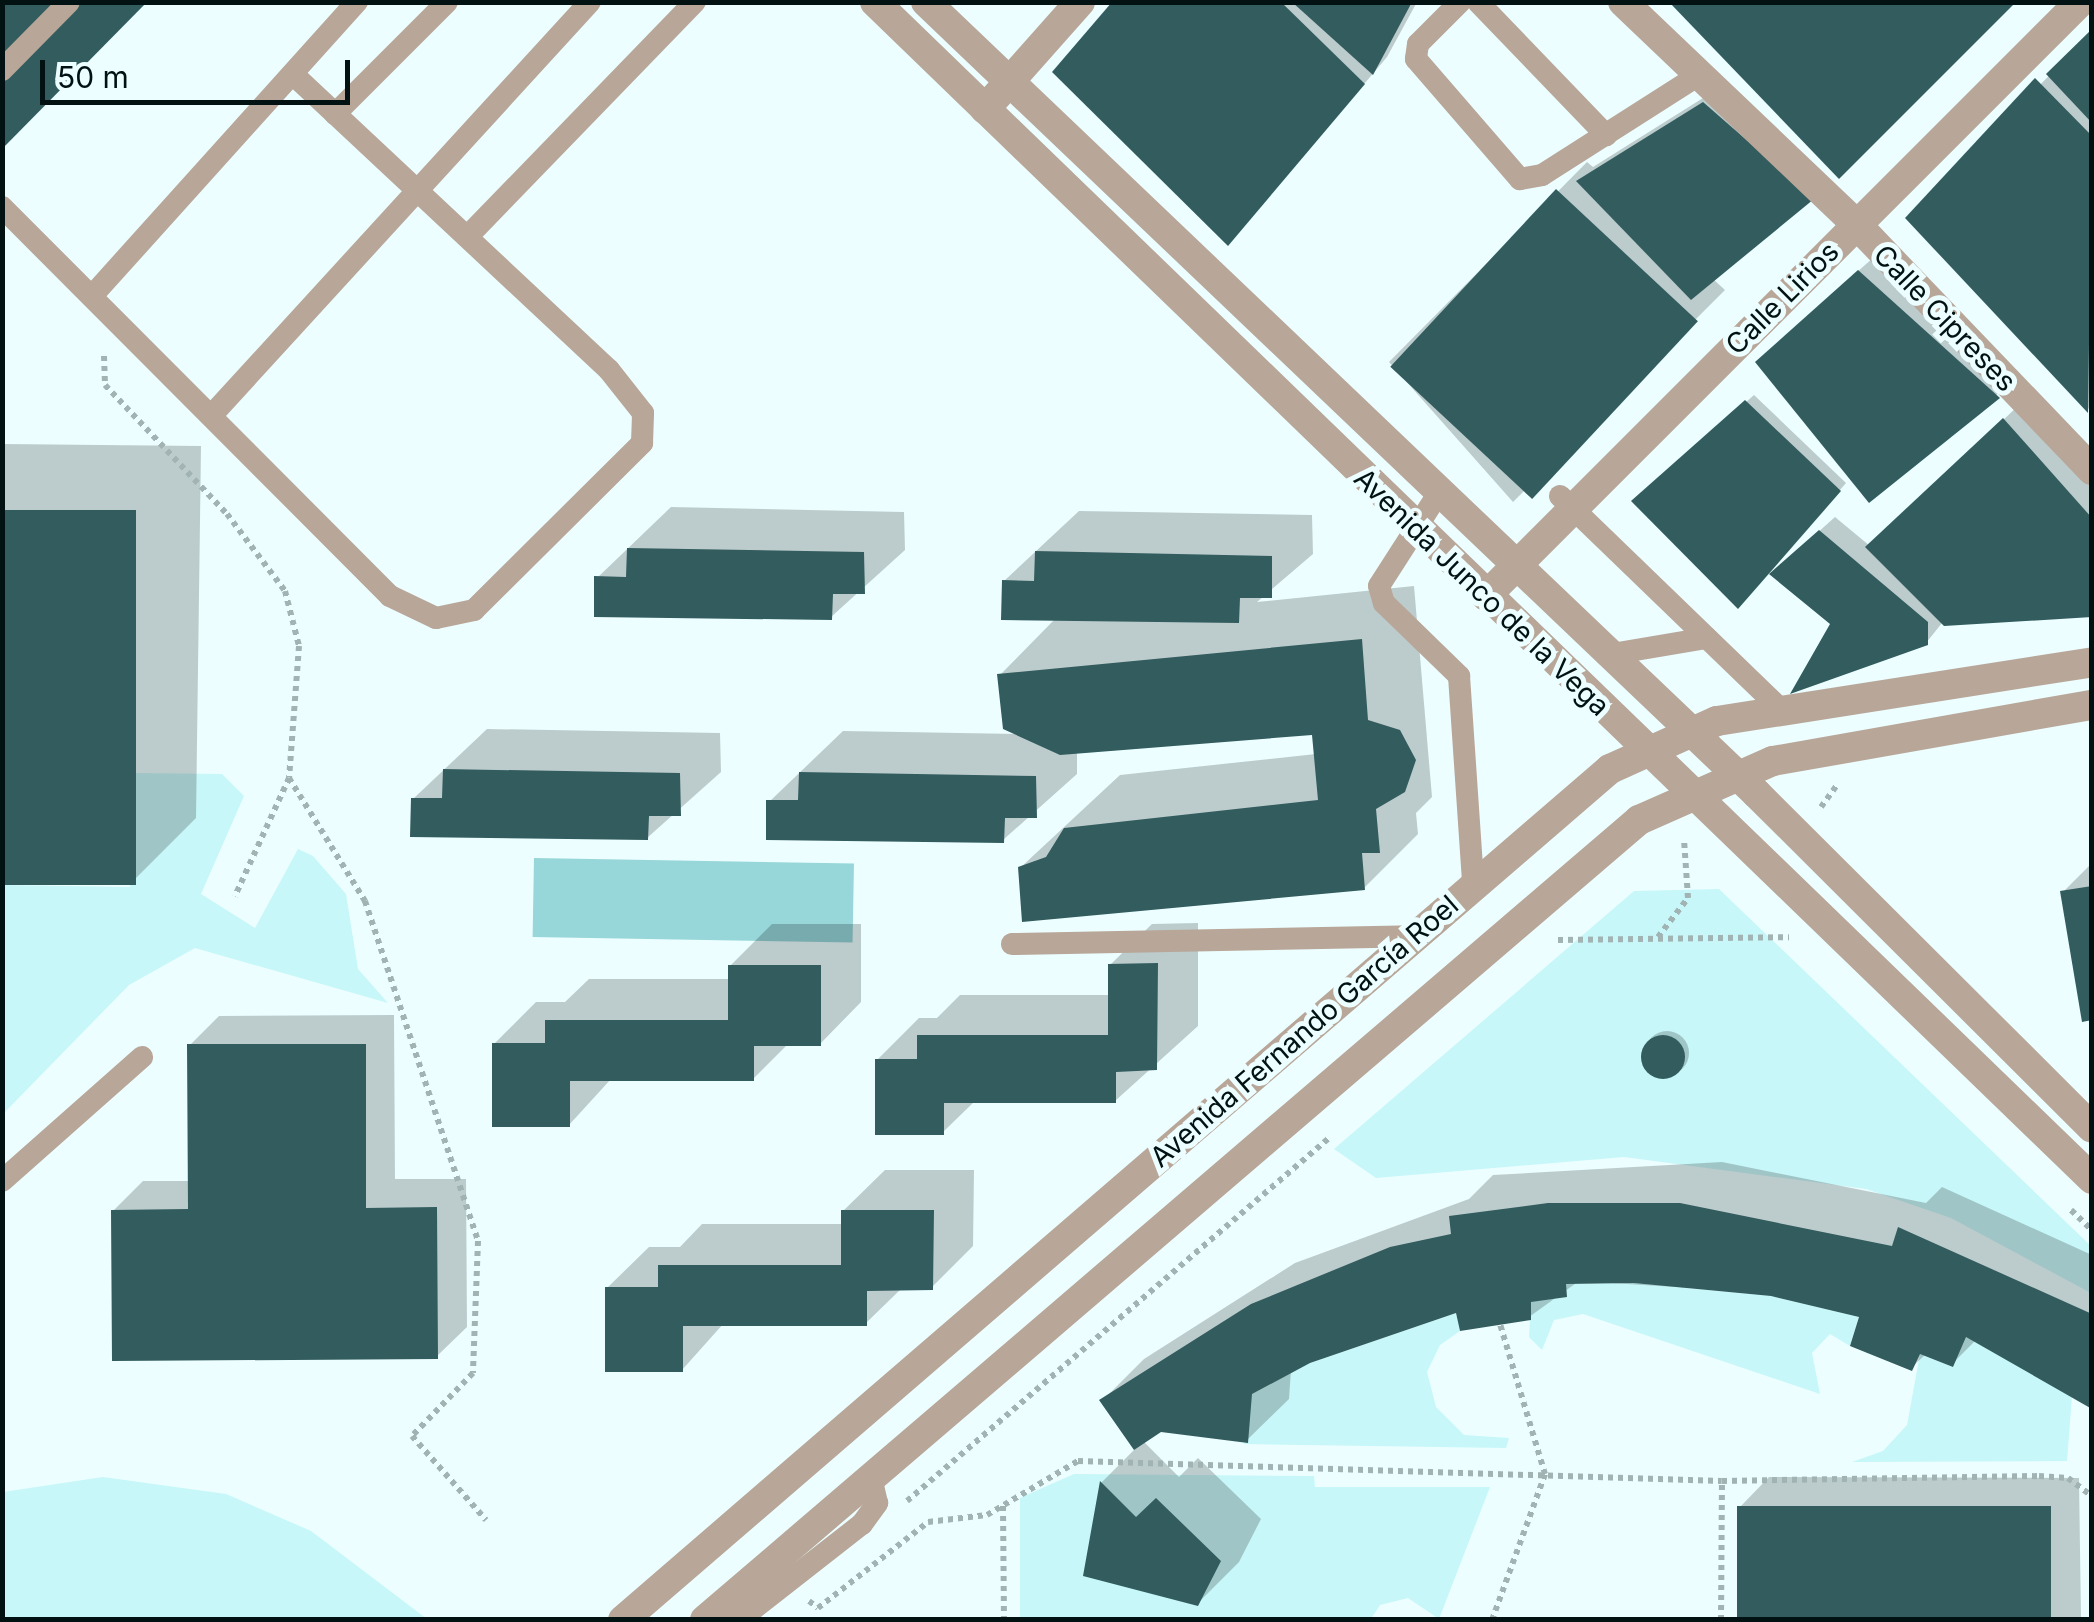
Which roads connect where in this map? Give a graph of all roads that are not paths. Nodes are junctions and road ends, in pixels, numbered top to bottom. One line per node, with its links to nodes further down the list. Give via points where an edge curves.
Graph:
1 (69, 2): 13 (lane)
2 (357, 2): 14 (lane)
3 (447, 2): 18 (lane)
4 (590, 2): 20 (lane)
5 (694, 2): 23 (lane)
6 (875, 2): 17 (street, Avenida Junco de la Vega)
7 (926, 2): 16 (street, Avenida Junco de la Vega)
8 (1080, 2): 16 (street)
9 (1460, 2): 19 (lane, via 1418,44 1416,59 1506,170 1531,180)
10 (1478, 2): 19 (lane)
11 (1623, 2): 15 (street, Calle Cipreses)
12 (2080, 2): 22 (street, Calle Lirios)
13 (2, 70)
14 (293, 74): 18 (lane); 24 (lane)
15 (1700, 75): 19 (lane); 22 (street, Calle Cipreses)
16 (1010, 83): 17 (street); 27 (street, Avenida Junco de la Vega)
17 (986, 109): 29 (street, Avenida Junco de la Vega)
18 (335, 114): 20 (lane)
19 (1606, 135)
20 (419, 190): 23 (lane); 25 (lane)
21 (2, 206): 24 (lane)
22 (1856, 224): 26 (street, Calle Cipreses); 28 (street, Calle Lirios)
23 (468, 236): 25 (lane, via 609,370 645,424 642,443 474,610 436,618 390,596)
24 (92, 296): 25 (lane)
25 (211, 416)
26 (2092, 470)
27 (1438, 494): 29 (lane); 30 (street, Avenida Junco de la Vega)
28 (1567, 502): 30 (street, Calle Lirios); 32 (lane)
29 (1414, 526): 31 (street, Avenida Junco de la Vega); 41 (lane, via 1380,591 1459,676)
30 (1515, 568): 31 (street, Calle Lirios); 33 (street, Avenida Junco de la Vega)
31 (1486, 596): 38 (street, Avenida Junco de la Vega)
32 (1708, 638): 33 (lane); 36 (lane)
33 (1606, 655): 37 (street, Avenida Junco de la Vega)
34 (2092, 662): 36 (street, Avenida Fernando García Roel)
35 (2092, 705): 39 (street, Avenida Fernando García Roel)
36 (1782, 711): 37 (street, Avenida Fernando García Roel)
37 (1685, 730): 38 (street, Avenida Fernando García Roel); 39 (street, Avenida Junco de la Vega)
38 (1643, 748): 40 (street, Avenida Junco de la Vega); 41 (street, Avenida Fernando García Roel)
39 (1734, 772): 40 (street, Avenida Fernando García Roel); 45 (street, Avenida Junco de la Vega)
40 (1688, 792): 46 (street, Avenida Junco de la Vega); 48 (street, Avenida Fernando García Roel, via 1638,820 1530,909 871,1477)
41 (1474, 883): 42 (street, Avenida Fernando García Roel)
42 (1412, 936): 43 (lane); 49 (street, Avenida Fernando García Roel)
43 (1012, 944)
44 (142, 1057): 47 (lane)
45 (2092, 1128)
46 (2092, 1179)
47 (2, 1181)
48 (730, 1615)
49 (623, 1620)

